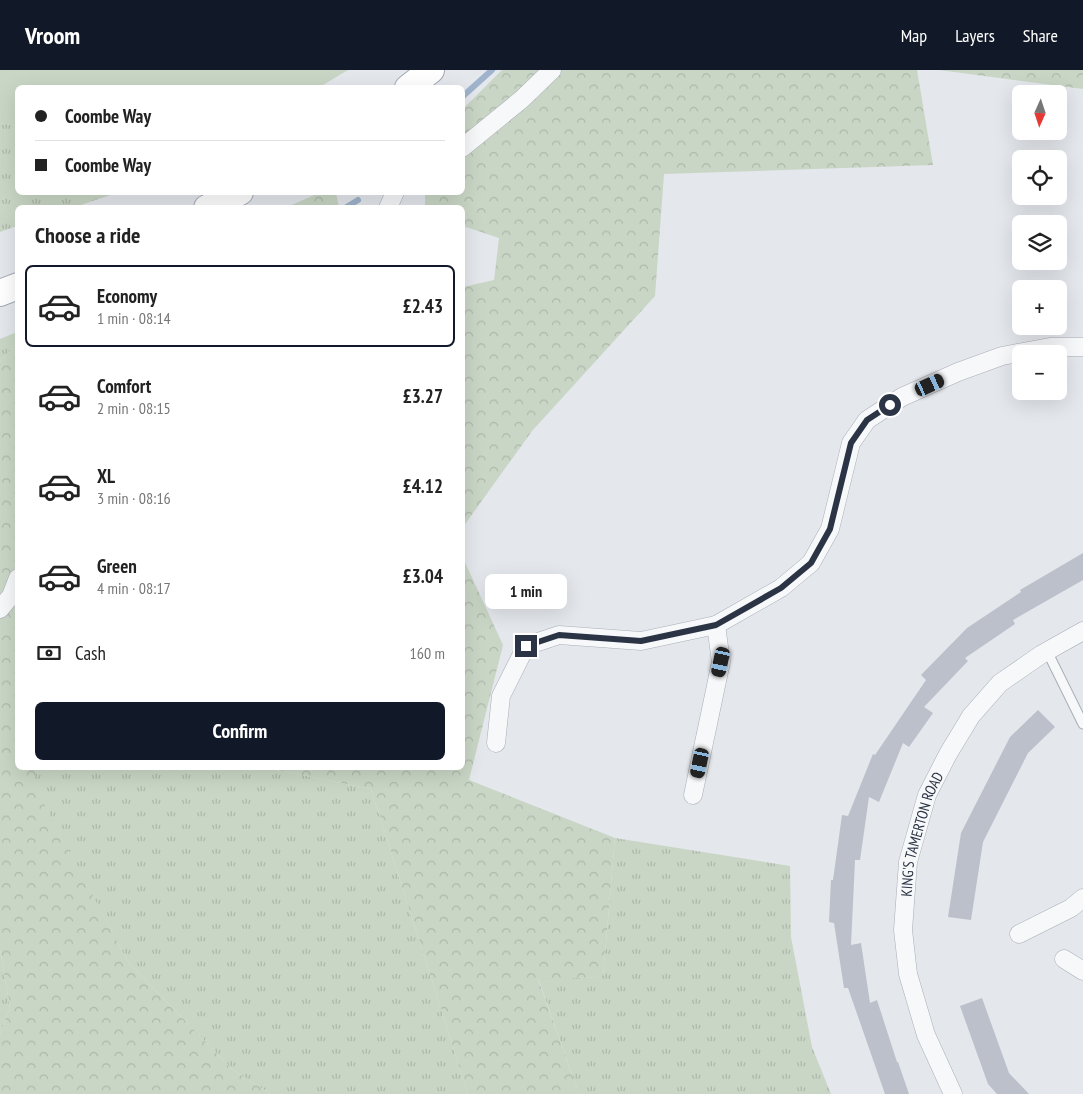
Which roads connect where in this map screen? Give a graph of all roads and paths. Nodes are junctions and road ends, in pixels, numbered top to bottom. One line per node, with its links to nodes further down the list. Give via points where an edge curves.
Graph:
1 (430, 70): 3 (main road)
2 (552, 70): 4 (street)
3 (412, 85)
4 (465, 146)
5 (234, 195): 6 (main road)
6 (213, 205)
7 (15, 287): 8 (main road)
8 (0, 293)
9 (1083, 347): 12 (street, via 1050,347 1002,356 902,397 867,420 851,443 830,529 811,563 781,588)
10 (15, 586): 11 (street)
11 (0, 609)
12 (716, 625): 16 (street, via 641,641 559,635 526,646 501,696); 17 (street, via 721,662)
13 (1083, 632): 14 (street, KING'S TAMERTON ROAD)
14 (1047, 651): 15 (lane); 22 (street, KING'S TAMERTON ROAD, via 1000,683 971,716 928,795 908,862 903,930 908,974 926,1035)
15 (1083, 724)
16 (496, 743)
17 (693, 795)
18 (1083, 898): 19 (street)
19 (1019, 934)
20 (1064, 959): 21 (street)
21 (1083, 972)
22 (953, 1094)

